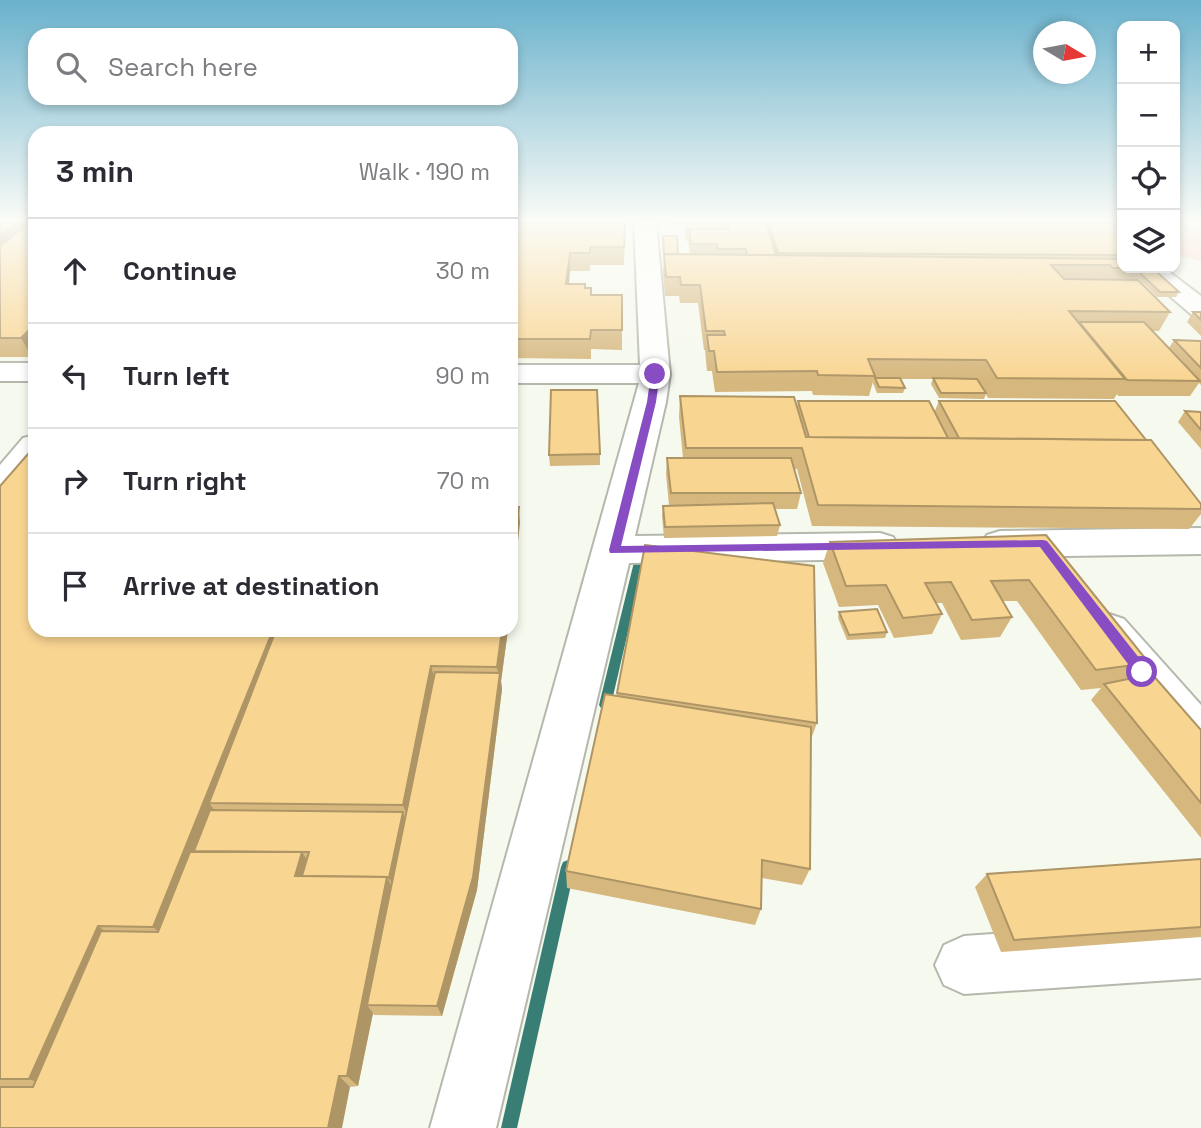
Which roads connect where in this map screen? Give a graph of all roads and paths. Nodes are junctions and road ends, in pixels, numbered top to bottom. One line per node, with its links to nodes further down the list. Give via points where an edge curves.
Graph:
1 (648, 275): 7 (street)
2 (1157, 275): 3 (street)
3 (1201, 309)
4 (0, 372): 5 (street)
5 (28, 372)
6 (518, 374): 7 (street)
7 (655, 374): 13 (street)
8 (28, 453): 9 (street)
9 (0, 487)
10 (1201, 541): 14 (street)
11 (918, 545): 13 (street)
12 (960, 545): 14 (street)
13 (614, 550): 18 (street)
14 (1058, 565): 15 (street, via 1142,672)
15 (1201, 737)
16 (1201, 949): 17 (street)
17 (964, 965)
18 (463, 1128)

